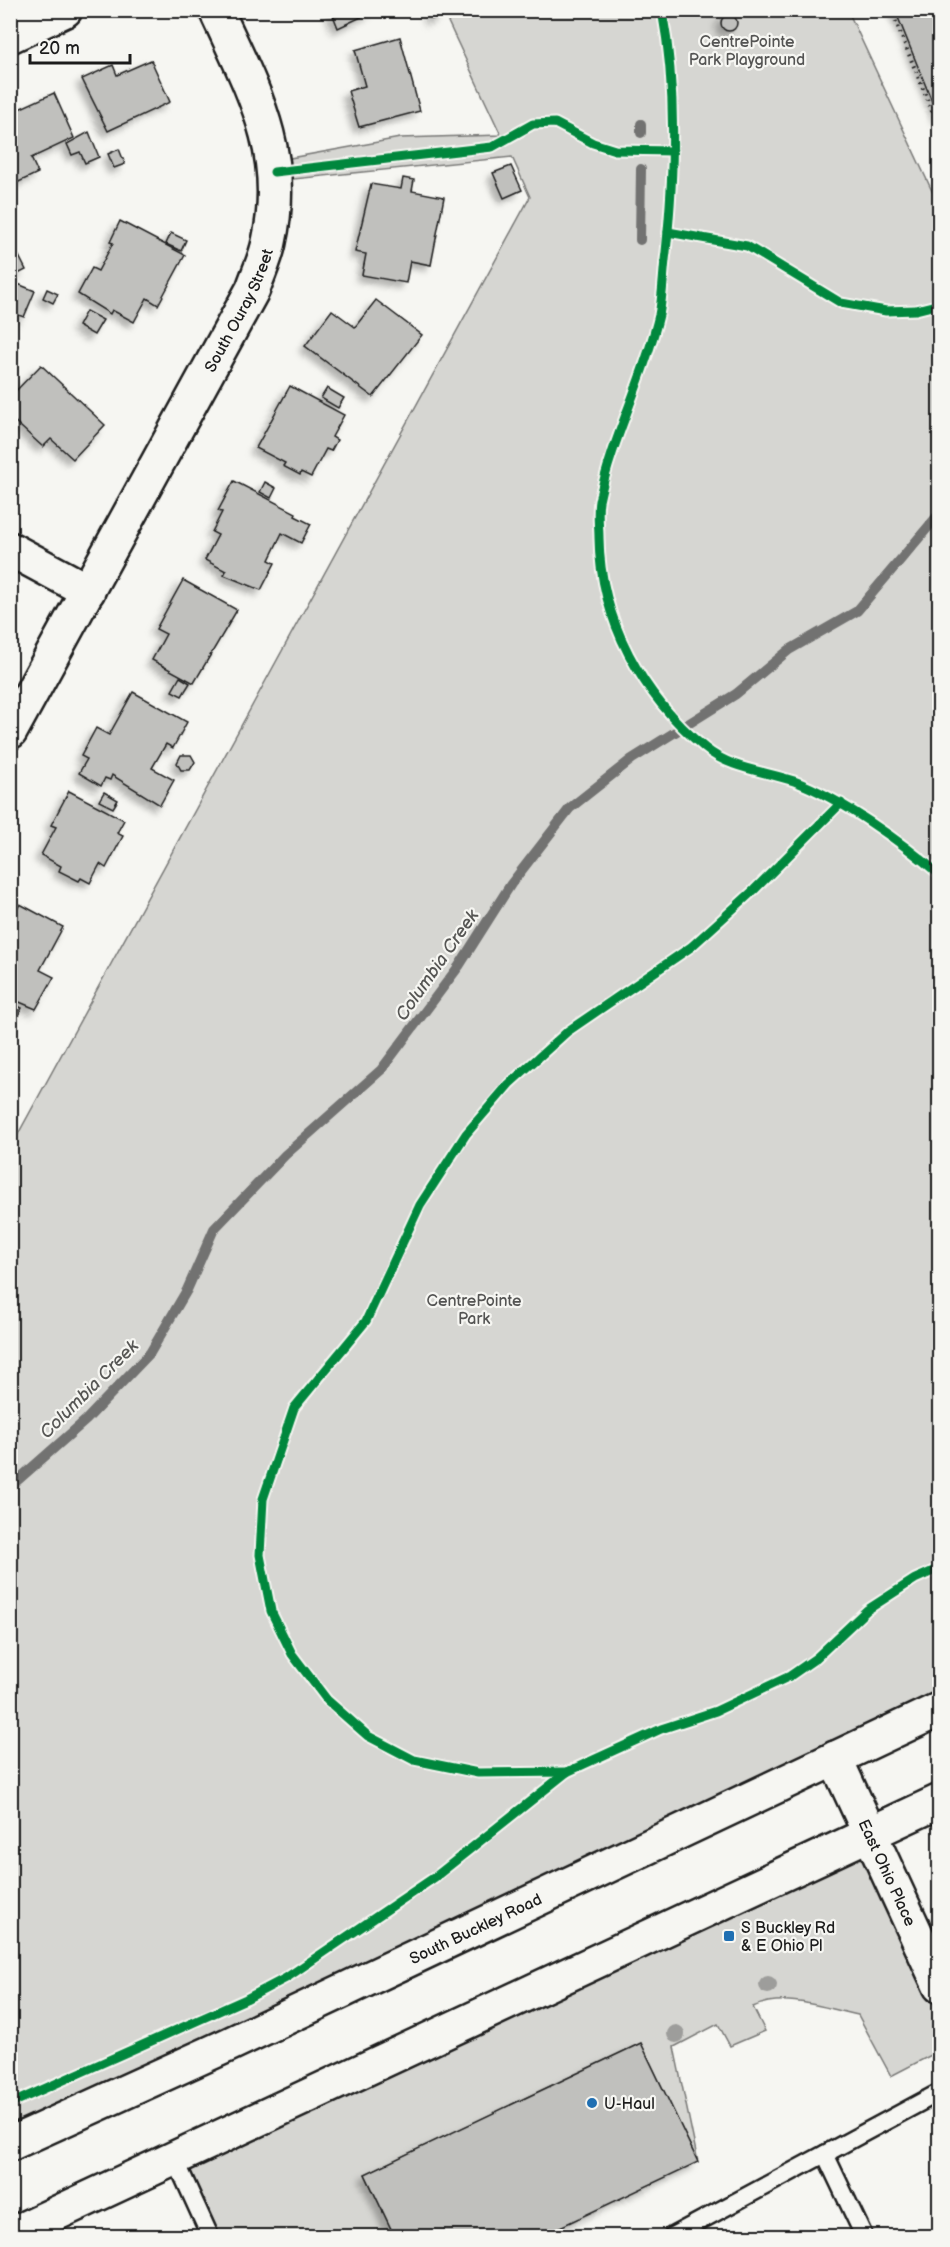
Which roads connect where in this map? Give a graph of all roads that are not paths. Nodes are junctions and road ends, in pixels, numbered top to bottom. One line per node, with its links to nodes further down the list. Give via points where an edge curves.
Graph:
1 (65, 10): 3 (main road)
2 (216, 10): 5 (main road, South Ouray Street, via 263,114 274,172 275,209 269,243 253,289)
3 (10, 36)
4 (10, 549): 5 (main road)
5 (88, 591): 6 (main road, South Ouray Street)
6 (10, 732)
7 (939, 1709): 8 (main road, South Buckley Road)
8 (835, 1758): 10 (main road, East Ohio Place); 13 (main road, South Buckley Road)
9 (939, 1801): 10 (main road)
10 (870, 1834): 11 (main road, East Ohio Place); 15 (main road)
11 (939, 1986)
12 (939, 2092): 14 (lane)
13 (10, 2144)
14 (825, 2154): 18 (lane); 19 (lane)
15 (175, 2159): 16 (main road); 17 (lane)
16 (10, 2235)
17 (210, 2236)
18 (672, 2236)
19 (864, 2236)

